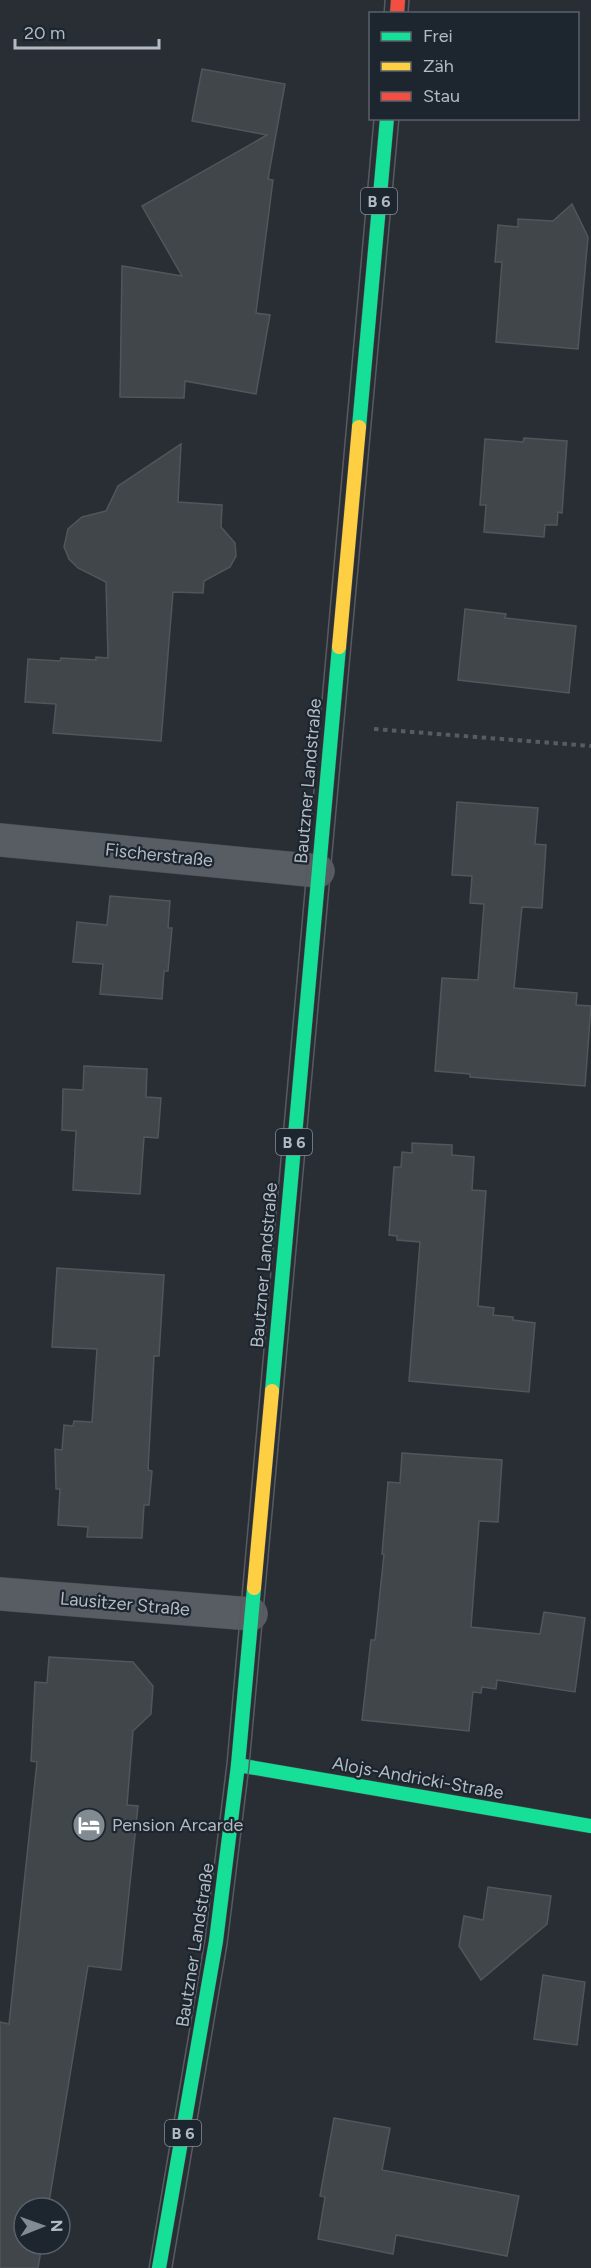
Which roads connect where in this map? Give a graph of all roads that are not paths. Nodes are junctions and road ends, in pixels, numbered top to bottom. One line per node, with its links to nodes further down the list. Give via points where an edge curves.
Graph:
1 (387, 120): 3 (main road, Bautzner Landstraße / B 6)
2 (0, 840): 3 (street, Fischerstraße)
3 (318, 871): 5 (main road, Bautzner Landstraße / B 6)
4 (0, 1594): 5 (street, Lausitzer Straße)
5 (251, 1614): 6 (main road, Bautzner Landstraße / B 6)
6 (238, 1765): 7 (main road, Alojs-Andricki-Straße); 8 (main road, Bautzner Landstraße / B 6, via 216,1941)
7 (591, 1826)
8 (159, 2268)

